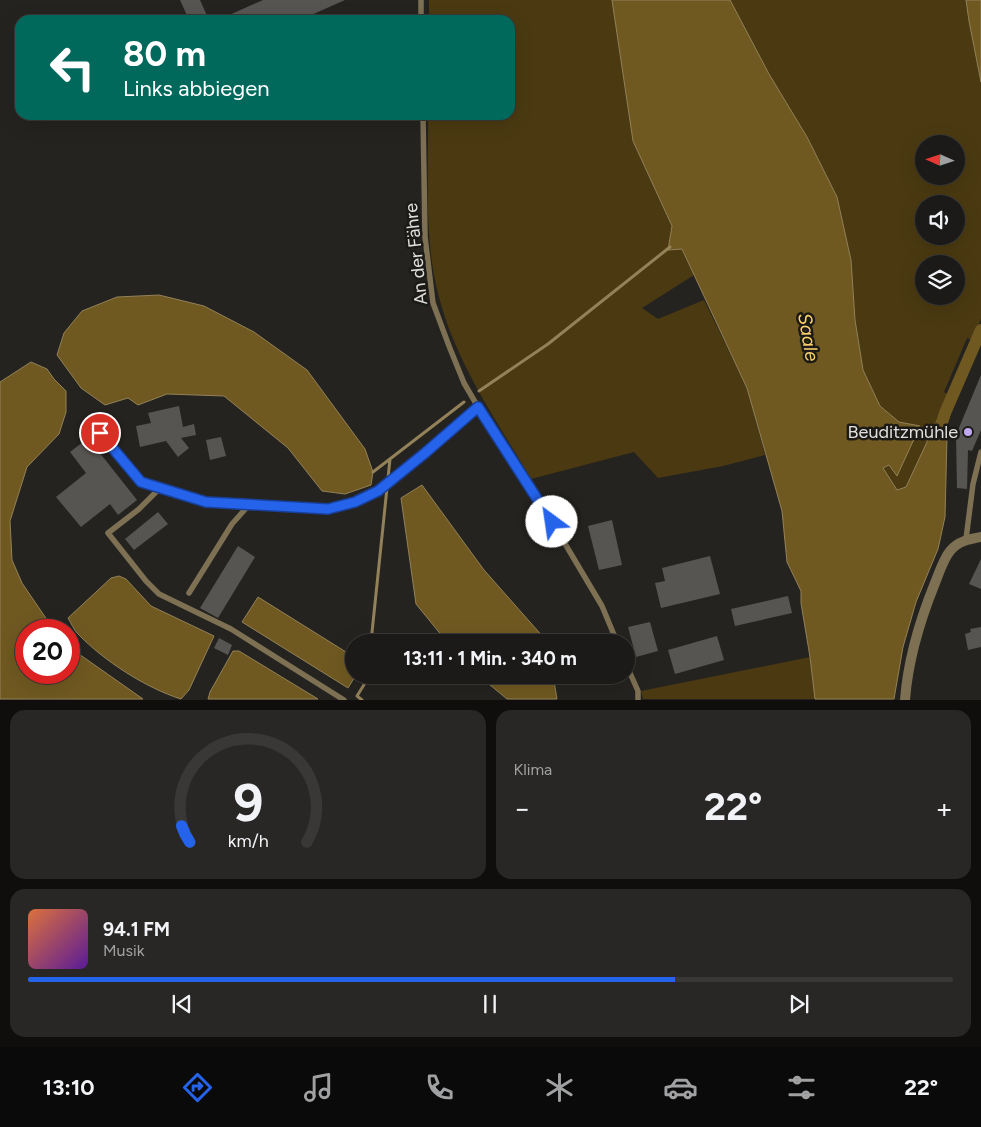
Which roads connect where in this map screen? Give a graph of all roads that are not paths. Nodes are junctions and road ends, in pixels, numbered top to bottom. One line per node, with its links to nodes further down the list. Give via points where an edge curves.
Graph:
1 (421, 0): 2 (lane)
2 (421, 15)
3 (423, 120): 4 (lane, An der Fähre, via 425,237 433,303 464,383)
4 (478, 407): 8 (lane, via 382,488 355,502 328,509); 12 (lane, An der Fähre, via 542,505 602,606)
5 (100, 433): 7 (lane, via 141,482)
6 (981, 452): 10 (lane)
7 (160, 488): 8 (lane, via 206,502); 14 (lane, via 108,533 146,581 159,594 231,629)
8 (248, 506): 11 (lane, via 232,524)
9 (981, 537): 10 (street)
10 (966, 539): 16 (street, via 950,551 928,601 911,656)
11 (189, 593)
12 (614, 634)
13 (635, 684): 15 (lane)
14 (344, 700)
15 (638, 700)
16 (905, 700)

